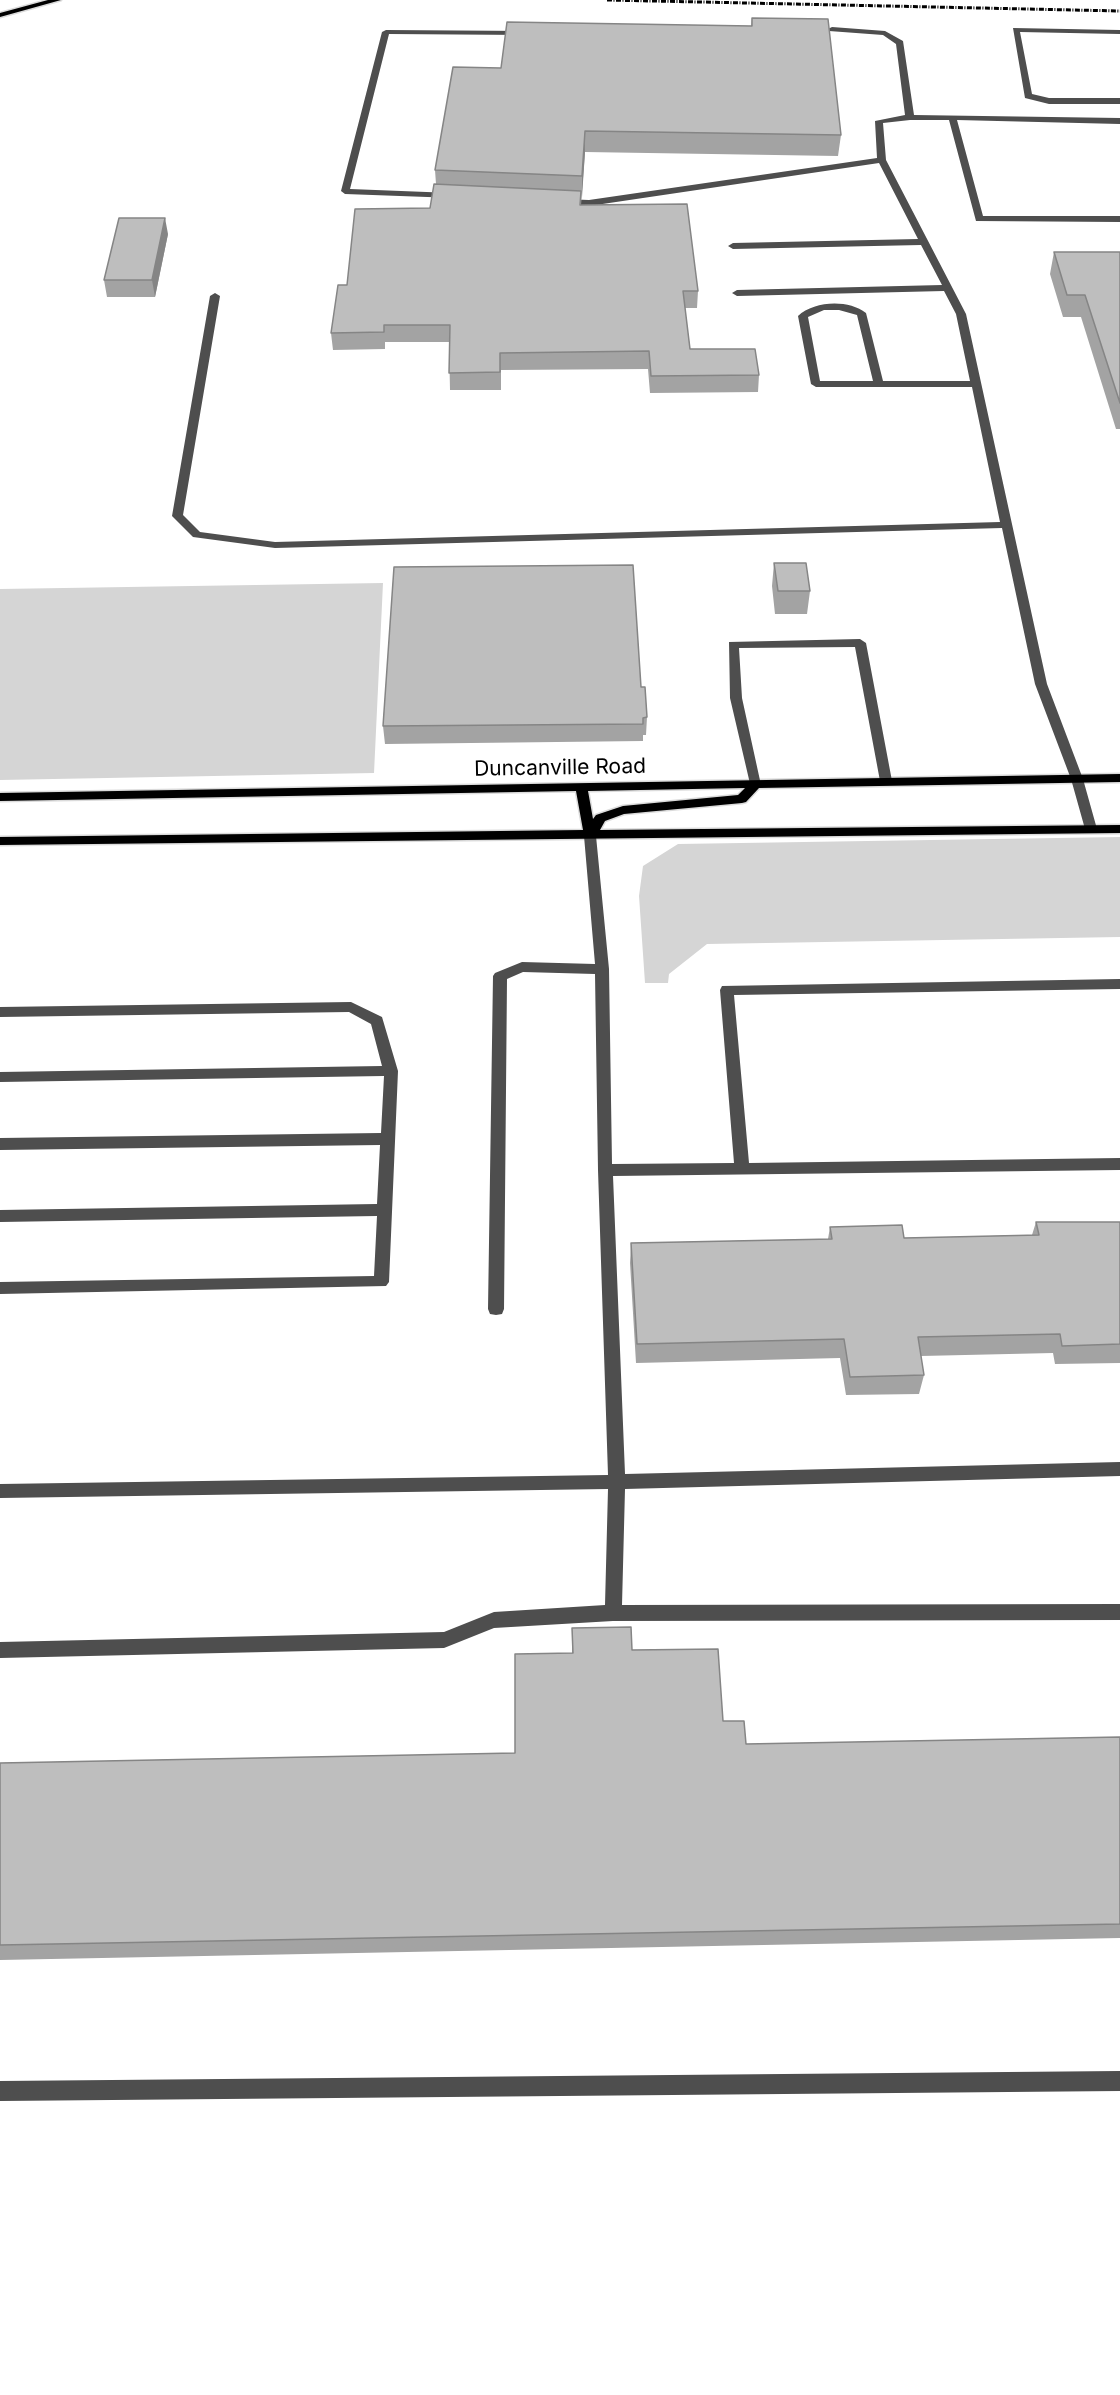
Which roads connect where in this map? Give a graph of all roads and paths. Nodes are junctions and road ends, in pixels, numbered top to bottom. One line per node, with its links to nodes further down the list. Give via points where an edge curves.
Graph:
1 (57, 0): 2 (main road)
2 (0, 15)
3 (832, 29): 8 (street, via 885,33 900,43)
4 (1120, 32): 6 (street, via 1016,30 1029,96)
5 (537, 33): 13 (street, via 386,32 345,191)
6 (1061, 101): 7 (street); 10 (street)
7 (1120, 101)
8 (910, 117): 9 (street); 12 (street, via 879,121)
9 (952, 117): 10 (street); 15 (street, via 979,219)
10 (1063, 120): 11 (street)
11 (1120, 121)
12 (882, 160): 14 (street, via 589,203); 16 (street)
13 (461, 196)
14 (554, 201)
15 (1120, 219)
16 (924, 242): 17 (street); 18 (street)
17 (733, 246)
18 (947, 288): 19 (street); 22 (street, via 961,314)
19 (736, 293)
20 (215, 296): 23 (street, via 177,516 197,535 275,545)
21 (879, 384): 21 (street, via 816,384 803,316 815,308 844,306 861,313); 22 (street)
22 (976, 384): 23 (street)
23 (1006, 525): 25 (street, via 1041,684)
24 (1120, 778): 25 (main road, Duncanville Road)
25 (1077, 779): 26 (main road, Duncanville Road); 30 (street)
26 (886, 781): 27 (main road, Duncanville Road); 27 (street, via 860,643 733,645 736,698)
27 (755, 785): 28 (main road, Duncanville Road); 32 (main road, via 742,799 623,810 600,818)
28 (581, 787): 29 (main road, Duncanville Road); 32 (main road)
29 (0, 797)
30 (1091, 829): 31 (main road); 32 (main road)
31 (1120, 829)
32 (590, 836): 33 (main road); 34 (street)
33 (0, 841)
34 (602, 969): 43 (street); 47 (street, via 522,967 500,976)
35 (1120, 984): 42 (street, via 727,990)
36 (0, 1012): 37 (street, via 351,1007 377,1021)
37 (391, 1071): 38 (street); 39 (street)
38 (0, 1077)
39 (388, 1139): 40 (street); 44 (street)
40 (0, 1144)
41 (1120, 1164): 42 (street)
42 (742, 1168): 43 (street)
43 (605, 1170): 49 (street)
44 (384, 1210): 45 (street); 46 (street, via 381,1282)
45 (0, 1216)
46 (0, 1288)
47 (496, 1309)
48 (1120, 1469): 49 (street)
49 (617, 1482): 50 (street); 52 (street)
50 (0, 1491)
51 (1120, 1612): 52 (street)
52 (613, 1613): 53 (street, via 494,1620 444,1640)
53 (0, 1650)
54 (1120, 2081): 55 (street)
55 (0, 2091)

